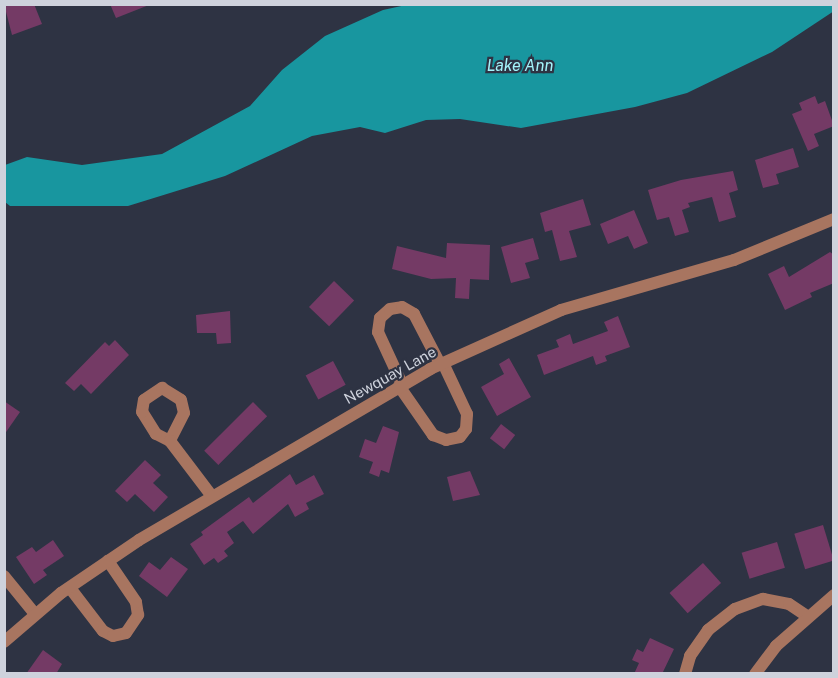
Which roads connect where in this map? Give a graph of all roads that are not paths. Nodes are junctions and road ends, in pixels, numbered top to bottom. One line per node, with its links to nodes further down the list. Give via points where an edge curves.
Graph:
1 (834, 219): 2 (street, Newquay Lane, via 734,260 561,310)
2 (442, 363): 3 (street, Newquay Lane); 3 (street, via 414,314 402,307 390,309 381,318 378,332); 3 (street, via 467,414 466,429 460,437 446,440 433,435)
3 (400, 385): 5 (street, Newquay Lane)
4 (170, 441): 5 (street)
5 (212, 495): 6 (street, Newquay Lane)
6 (108, 561): 8 (street, Newquay Lane); 8 (street, via 136,602 138,615 126,633 113,636 103,631)
7 (4, 576): 10 (street)
8 (70, 588): 10 (street, Newquay Lane)
9 (834, 595): 11 (street)
10 (35, 614): 12 (street, Newquay Lane)
11 (807, 616): 13 (street, via 789,604 764,599 735,609 708,630 690,656); 14 (street)
12 (4, 642)
13 (685, 674)
14 (755, 674)

